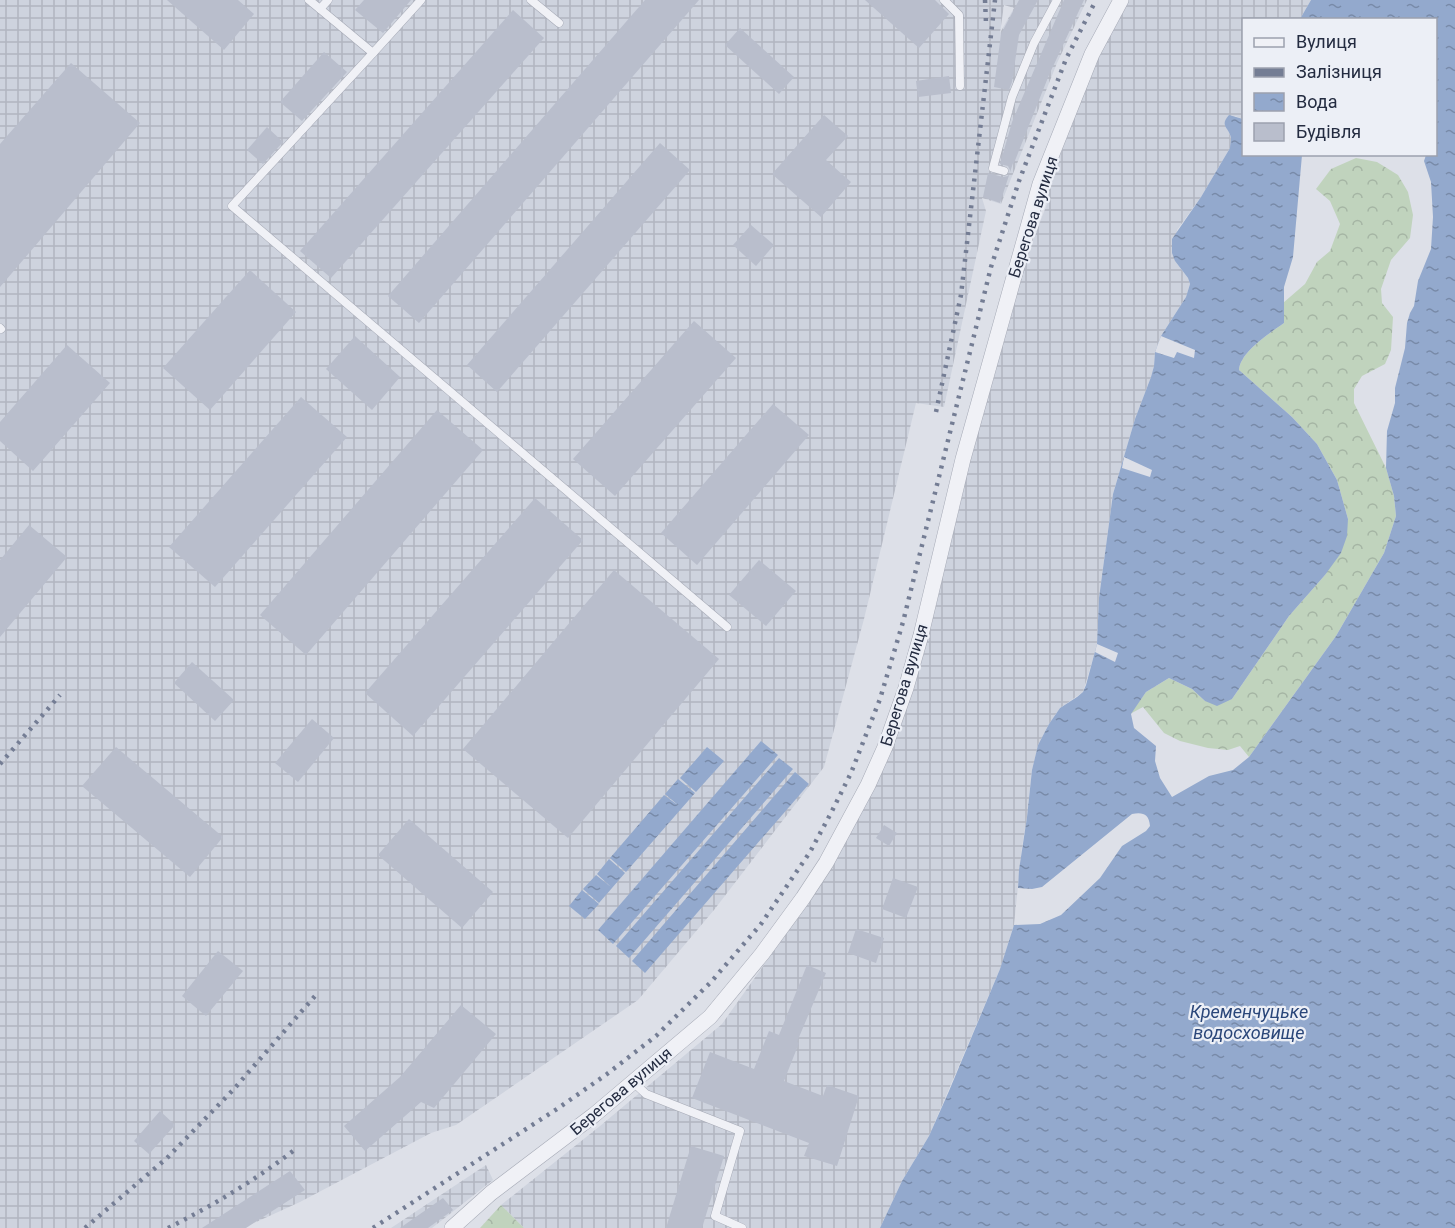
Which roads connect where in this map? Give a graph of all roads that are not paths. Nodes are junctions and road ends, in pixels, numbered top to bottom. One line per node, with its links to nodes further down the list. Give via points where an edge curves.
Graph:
1 (309, 0): 8 (lane)
2 (328, 0): 8 (lane)
3 (421, 0): 10 (lane)
4 (531, 0): 9 (lane)
5 (944, 0): 11 (lane, via 959,15)
6 (1057, 0): 12 (lane, via 1034,42 1012,97 993,168)
7 (1121, 0): 14 (street, Берегова вулиця, via 1092,54 1040,184 963,459 906,688 868,785 826,863 762,954 710,1017)
8 (320, 9): 10 (lane)
9 (559, 23)
10 (373, 53): 13 (lane, via 232,206)
11 (960, 86)
12 (1004, 171)
13 (727, 627)
14 (633, 1082): 15 (street, Берегова вулиця); 16 (lane, via 646,1094 740,1131 715,1216)
15 (452, 1228)
16 (742, 1228)

